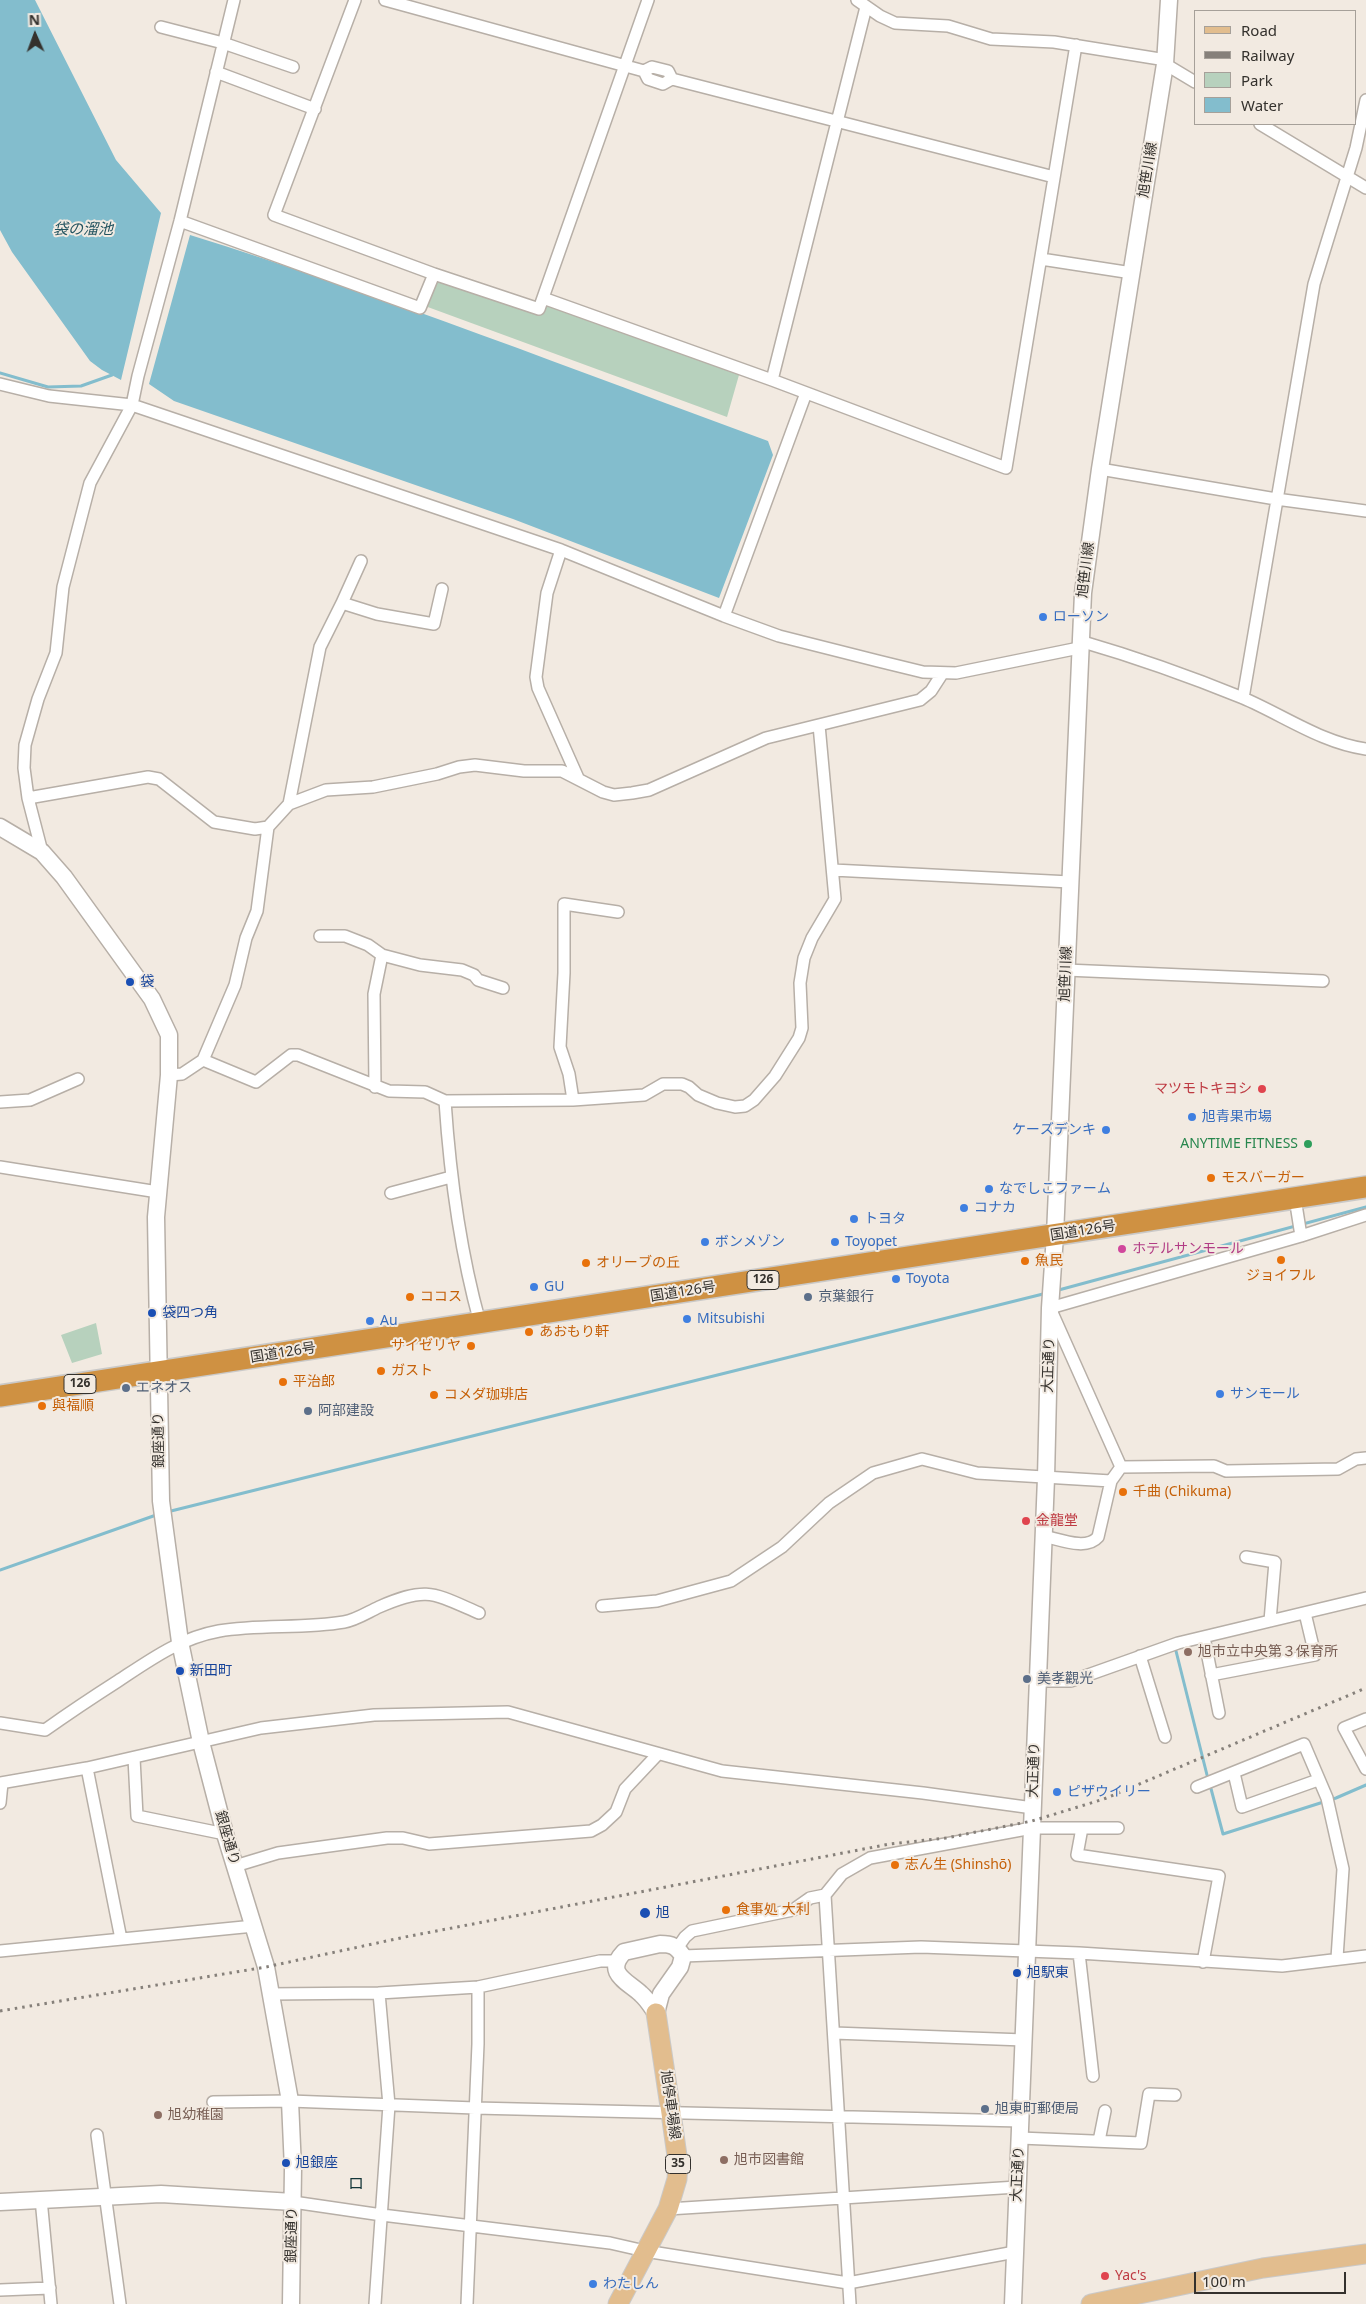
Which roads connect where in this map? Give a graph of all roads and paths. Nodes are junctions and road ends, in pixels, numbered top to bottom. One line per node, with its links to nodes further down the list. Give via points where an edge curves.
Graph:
1 (234, 0): 8 (street)
2 (355, 0): 16 (street)
3 (385, 0): 11 (street)
4 (648, 0): 11 (street)
5 (1169, 0): 10 (street, 旭笹川線)
6 (862, 3): 9 (street, via 895,23 948,26 991,39); 17 (street)
7 (161, 27): 8 (street)
8 (223, 43): 12 (street); 13 (street)
9 (1076, 45): 10 (street); 21 (street)
10 (1166, 62): 14 (street); 26 (street, 旭笹川線)
11 (623, 65): 17 (street, via 644,71 652,67 668,71 672,79); 27 (street)
12 (293, 68)
13 (216, 72): 16 (street); 23 (street)
14 (1194, 81)
15 (1366, 100): 19 (street)
16 (315, 109): 25 (street, via 274,215)
17 (836, 122): 21 (street); 28 (street)
18 (1262, 125): 20 (street)
19 (1361, 150): 20 (street)
20 (1346, 175): 22 (street); 33 (street, via 1314,284)
21 (1054, 177): 24 (street)
22 (1366, 188)
23 (180, 221): 25 (street, via 420,308); 31 (street)
24 (1041, 259): 26 (street); 30 (street, via 1006,468)
25 (434, 274): 27 (street, via 539,309)
26 (1132, 274): 32 (street, 旭笹川線)
27 (543, 298): 28 (street)
28 (772, 380): 30 (street)
29 (0, 384): 31 (street, via 49,396)
30 (806, 393): 39 (street)
31 (132, 405): 35 (street); 46 (street, via 90,482 84,504 63,587 56,653 25,745)
32 (1100, 468): 33 (street); 40 (street, 旭笹川線, via 1083,593)
33 (1276, 499): 34 (street); 42 (street)
34 (1366, 512)
35 (561, 550): 39 (street); 45 (street, via 547,592 536,677)
36 (361, 561): 38 (street)
37 (442, 589): 38 (street, via 434,624 377,614)
38 (342, 603): 47 (street, via 320,647)
39 (724, 616): 41 (street, via 816,646)
40 (1080, 644): 41 (street, via 956,674); 42 (street, via 1129,655); 52 (street, 旭笹川線)
41 (942, 674): 43 (street, via 931,691 920,700)
42 (1243, 698): 44 (street, via 1345,746)
43 (818, 725): 45 (street, via 766,738 649,790 614,795); 51 (street)
44 (1366, 749)
45 (578, 778): 47 (street, via 562,771 524,771 475,765 373,787 326,790)
46 (28, 798): 49 (street, via 148,777 159,779 214,822 255,829); 50 (street)
47 (288, 804): 49 (street)
48 (0, 827): 50 (street, 銀座通り)
49 (268, 827): 59 (street, via 257,911 246,938 235,985)
50 (42, 852): 60 (street, 銀座通り, via 152,999 169,1036)
51 (833, 870): 52 (street); 63 (street, via 835,899 804,958 799,1038 775,1076 754,1100 745,1106 735,1107 704,1098 682,1084 663,1084 644,1095)
52 (1070, 882): 56 (street, 旭笹川線)
53 (618, 912): 63 (street, via 564,904 560,1047)
54 (320, 936): 55 (street, via 345,936)
55 (382, 955): 58 (street, via 420,965 462,970 478,980); 62 (street, via 374,994)
56 (1066, 970): 57 (street); 74 (street, 旭笹川線)
57 (1322, 981)
58 (503, 988)
59 (203, 1060): 60 (street, via 182,1074); 62 (street, via 256,1082 291,1055 298,1055)
60 (169, 1075): 69 (street, 銀座通り)
61 (78, 1079): 65 (street, via 30,1100)
62 (375, 1087): 64 (street, via 389,1091 426,1092)
63 (573, 1100): 64 (street)
64 (446, 1101): 67 (street)
65 (0, 1102)
66 (0, 1167): 69 (street)
67 (451, 1177): 70 (street); 76 (street, via 460,1240)
68 (1366, 1188): 71 (highway, 国道126号 / 126)
69 (158, 1192): 77 (street, 銀座通り)
70 (391, 1193)
71 (1295, 1198): 73 (street); 74 (highway, 国道126号 / 126)
72 (1366, 1215): 73 (street)
73 (1299, 1230): 75 (street)
74 (1056, 1235): 75 (street, 大正通り); 76 (highway, 国道126号 / 126)
75 (1050, 1308): 80 (street); 81 (street, 大正通り)
76 (480, 1324): 77 (highway, 国道126号 / 126)
77 (159, 1372): 78 (highway, 国道126号 / 126); 91 (street, 銀座通り, via 162,1514)
78 (0, 1396)
79 (1366, 1458): 80 (street, via 1338,1468 1226,1471 1214,1466)
80 (1120, 1467): 82 (street)
81 (1046, 1478): 82 (street); 83 (street, 大正通り); 86 (street, via 977,1473 922,1459 873,1474 829,1503 782,1547 731,1581 657,1601)
82 (1112, 1480): 83 (street, via 1094,1542 1086,1545)
83 (1043, 1536): 94 (street, 大正通り)
84 (1246, 1557): 89 (street, via 1275,1562)
85 (1366, 1598): 88 (street)
86 (602, 1606)
87 (479, 1613): 91 (street, via 425,1593 406,1595 347,1621 319,1626 218,1631)
88 (1305, 1613): 89 (street); 93 (street, via 1315,1655)
89 (1270, 1621): 90 (street)
90 (1204, 1637): 92 (street); 93 (street)
91 (180, 1642): 97 (street, via 45,1730); 99 (street, 銀座通り)
92 (1140, 1656): 94 (street, via 1071,1681); 98 (street)
93 (1211, 1675): 95 (street)
94 (1038, 1681): 109 (street, 大正通り)
95 (1219, 1713)
96 (1366, 1719): 103 (street, via 1344,1728)
97 (0, 1723)
98 (1164, 1737)
99 (201, 1742): 100 (street, via 261,1728 374,1715 508,1712); 101 (street); 113 (street, 銀座通り)
100 (658, 1754): 109 (street, via 722,1771); 114 (street, via 625,1789 616,1812 590,1831 429,1844 387,1838 278,1854)
101 (134, 1758): 102 (street); 113 (street, via 137,1816)
102 (88, 1768): 106 (street); 117 (street)
103 (1366, 1769)
104 (1234, 1773): 105 (street, via 1304,1744); 105 (street, via 1242,1808); 107 (street)
105 (1318, 1780): 124 (street, via 1327,1798 1343,1869)
106 (1, 1783): 108 (street)
107 (1197, 1787)
108 (0, 1803)
109 (1033, 1808): 110 (street, 大正通り)
110 (1032, 1828): 111 (street); 115 (street, via 870,1858 842,1874); 121 (street, 大正通り)
111 (1082, 1828): 112 (street); 126 (street, via 1077,1855 1219,1876)
112 (1118, 1828)
113 (225, 1834): 114 (street, 銀座通り)
114 (235, 1866): 116 (street, 銀座通り)
115 (825, 1895): 118 (street); 120 (street, via 810,1898 793,1910 692,1931 685,1936)
116 (254, 1926): 117 (street); 129 (street, 銀座通り)
117 (121, 1939): 119 (street)
118 (828, 1949): 120 (street); 121 (street, via 922,1947); 131 (street)
119 (0, 1951)
120 (680, 1952): 125 (street, via 671,1944 660,1944 624,1952); 130 (street, via 680,1968 661,1994)
121 (1027, 1952): 122 (street); 132 (street, 大正通り)
122 (1079, 1953): 126 (street); 133 (street)
123 (1366, 1956): 124 (street)
124 (1336, 1958): 126 (street, via 1282,1966)
125 (618, 1961): 127 (street, via 600,1961); 130 (street, via 617,1972 621,1979)
126 (1204, 1962)
127 (478, 1987): 128 (street); 138 (street)
128 (379, 1993): 129 (street); 137 (street)
129 (270, 1994): 136 (street, 銀座通り)
130 (656, 2013): 140 (main road, 旭停車場線 / 35)
131 (834, 2033): 132 (street); 141 (street)
132 (1024, 2040): 142 (street, 大正通り)
133 (1093, 2076)
134 (1175, 2095): 145 (street, via 1149,2094 1141,2143)
135 (213, 2102): 136 (street)
136 (290, 2102): 137 (street); 151 (street, 銀座通り)
137 (389, 2105): 138 (street); 153 (street)
138 (475, 2108): 140 (street); 154 (street)
139 (1105, 2111): 145 (street)
140 (671, 2113): 141 (street); 152 (main road, 旭停車場線 / 35, via 678,2163 677,2180)
141 (839, 2116): 142 (street); 148 (street)
142 (1021, 2121): 144 (street, 大正通り)
143 (97, 2136): 147 (street)
144 (1020, 2138): 145 (street); 146 (street, 大正通り)
145 (1099, 2141)
146 (1017, 2187): 148 (street); 156 (street, 大正通り)
147 (105, 2196): 149 (street); 151 (street, via 183,2195); 162 (street)
148 (844, 2198): 152 (street); 158 (street)
149 (41, 2199): 150 (street); 159 (street)
150 (0, 2202)
151 (293, 2202): 153 (street); 163 (street, 銀座通り)
152 (668, 2209): 155 (main road, 旭停車場線 / 35)
153 (382, 2215): 154 (street); 164 (street)
154 (470, 2227): 155 (street, via 610,2243); 165 (street)
155 (645, 2252): 158 (street); 166 (main road, 旭停車場線 / 35)
156 (1015, 2252): 158 (street); 168 (street, 大正通り)
157 (1366, 2254): 169 (main road, via 1264,2268)
158 (848, 2283): 167 (street)
159 (50, 2288): 160 (street); 161 (street)
160 (0, 2290)
161 (51, 2304)
162 (120, 2304)
163 (291, 2304)
164 (375, 2304)
165 (467, 2304)
166 (618, 2304)
167 (850, 2304)
168 (1013, 2304)
169 (1091, 2304)

